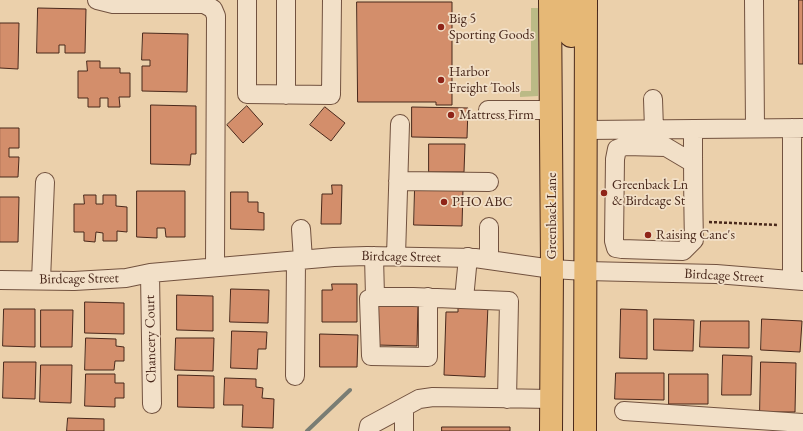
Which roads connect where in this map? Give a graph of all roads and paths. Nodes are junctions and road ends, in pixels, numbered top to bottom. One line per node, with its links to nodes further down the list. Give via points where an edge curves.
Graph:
1 (97, 0): 33 (street, via 113,4 204,4 213,9 216,16)
2 (247, 0): 10 (street, via 247,94)
3 (286, 0): 10 (street)
4 (332, 0): 10 (street, via 331,95)
5 (550, 0): 13 (main road, Greenback Lane)
6 (568, 0): 9 (main road, via 572,62)
7 (586, 0): 9 (main road)
8 (754, 0): 15 (street)
9 (586, 72): 19 (main road)
10 (286, 95)
11 (653, 99): 17 (street)
12 (488, 110): 13 (street)
13 (551, 110): 34 (main road, Greenback Lane)
14 (400, 124): 21 (street)
15 (755, 128): 16 (street); 18 (street)
16 (797, 128): 26 (street)
17 (654, 129): 18 (street); 19 (street)
18 (693, 129): 20 (street)
19 (586, 130): 35 (main road)
20 (693, 163): 27 (street); 27 (street, via 666,146 625,146 617,149 614,159 614,242 616,248 622,249 683,251)
21 (398, 181): 23 (street); 29 (street)
22 (45, 182): 38 (street)
23 (489, 182)
24 (489, 227): 32 (street)
25 (301, 228): 31 (street)
26 (792, 230): 27 (path, via 782,229 778,225 702,221); 39 (street)
27 (694, 234)
28 (374, 256): 29 (street, Birdcage Street); 31 (street, Birdcage Street); 40 (street)
29 (396, 256): 30 (street, Birdcage Street)
30 (468, 257): 32 (street, Birdcage Street); 42 (street)
31 (300, 260): 33 (street, Birdcage Street); 43 (street)
32 (489, 260): 34 (street, Birdcage Street)
33 (216, 267): 36 (street, Birdcage Street)
34 (552, 269): 35 (street, Birdcage Street); 45 (main road, Greenback Lane)
35 (586, 271): 39 (street, Birdcage Street, via 716,274); 53 (main road)
36 (150, 273): 38 (street, Birdcage Street, via 74,281); 46 (street, Chancery Court)
37 (0, 280): 38 (street, Birdcage Street)
38 (41, 280)
39 (798, 281)
40 (375, 297): 41 (street); 41 (street, via 370,299 371,356 428,357)
41 (428, 297): 42 (street)
42 (464, 299): 44 (street, via 509,301)
43 (295, 376)
44 (507, 399): 45 (street); 47 (street, via 419,399)
45 (551, 399): 52 (main road, Greenback Lane)
46 (152, 404)
47 (404, 408): 50 (street, via 370,426); 51 (street)
48 (624, 411): 49 (street)
49 (803, 423)
50 (368, 431)
51 (404, 431)
52 (551, 431)
53 (585, 431)

